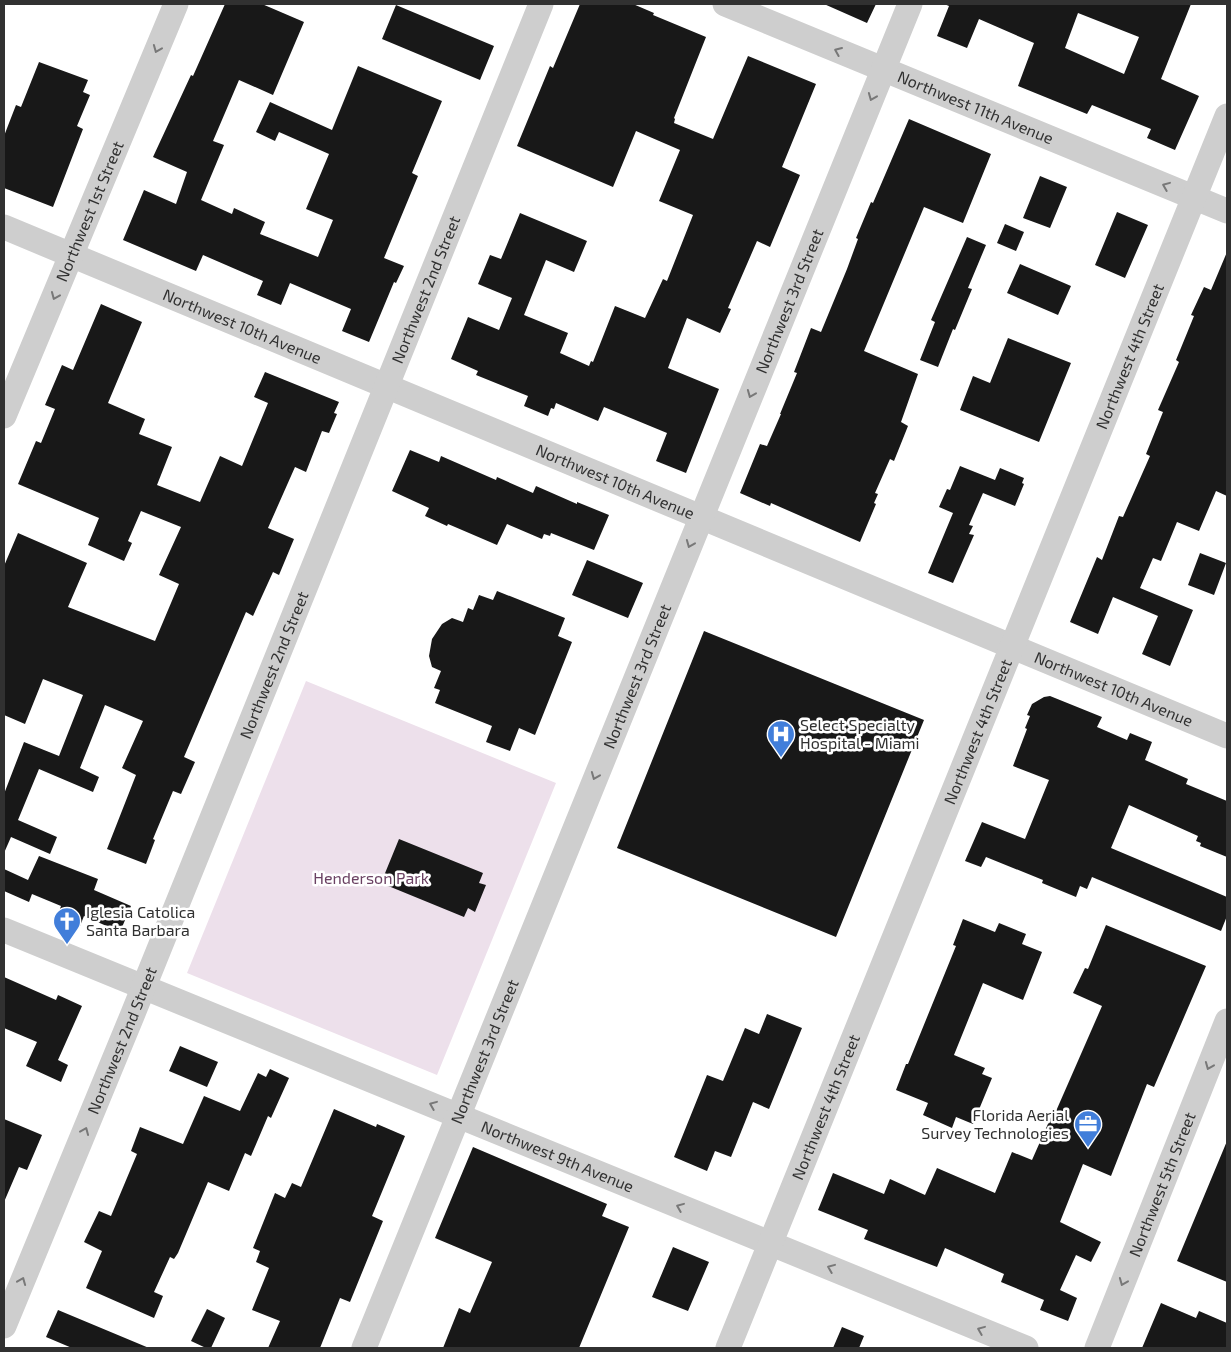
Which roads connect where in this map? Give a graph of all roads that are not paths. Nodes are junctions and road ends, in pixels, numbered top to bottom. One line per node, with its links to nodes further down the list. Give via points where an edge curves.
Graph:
1 (176, 4): 10 (street, Northwest 1st Street, one-way to 10)
2 (540, 4): 11 (street, Northwest 2nd Street)
3 (725, 4): 5 (street, Northwest 11th Avenue, one-way to 3)
4 (910, 4): 5 (street, Northwest 3rd Street)
5 (883, 70): 7 (street, Northwest 11th Avenue, one-way to 5); 13 (street, Northwest 3rd Street, one-way to 13)
6 (1227, 116): 7 (street, Northwest 4th Street)
7 (1194, 197): 8 (street, Northwest 11th Avenue); 14 (street, Northwest 4th Street)
8 (1227, 211)
9 (4, 227): 10 (street, Northwest 10th Avenue)
10 (72, 256): 11 (street, Northwest 10th Avenue); 12 (street, Northwest 1st Street, one-way to 12)
11 (387, 387): 13 (street, Northwest 10th Avenue); 17 (street, Northwest 2nd Street)
12 (4, 416)
13 (701, 518): 14 (street, Northwest 10th Avenue); 19 (street, Northwest 3rd Street, one-way to 19)
14 (1014, 646): 15 (street, Northwest 10th Avenue); 20 (street, Northwest 4th Street)
15 (1227, 736)
16 (4, 930): 17 (street, Northwest 9th Avenue)
17 (144, 987): 19 (street, Northwest 9th Avenue, one-way to 17); 21 (street, Northwest 2nd Street, one-way to 17)
18 (1227, 1021): 25 (street, Northwest 5th Street, one-way to 25)
19 (459, 1116): 20 (street, Northwest 9th Avenue, one-way to 19); 22 (street, Northwest 3rd Street)
20 (770, 1243): 23 (street, Northwest 4th Street); 24 (street, Northwest 9th Avenue, one-way to 20)
21 (4, 1326)
22 (364, 1348)
23 (728, 1348)
24 (1026, 1348)
25 (1097, 1348)

